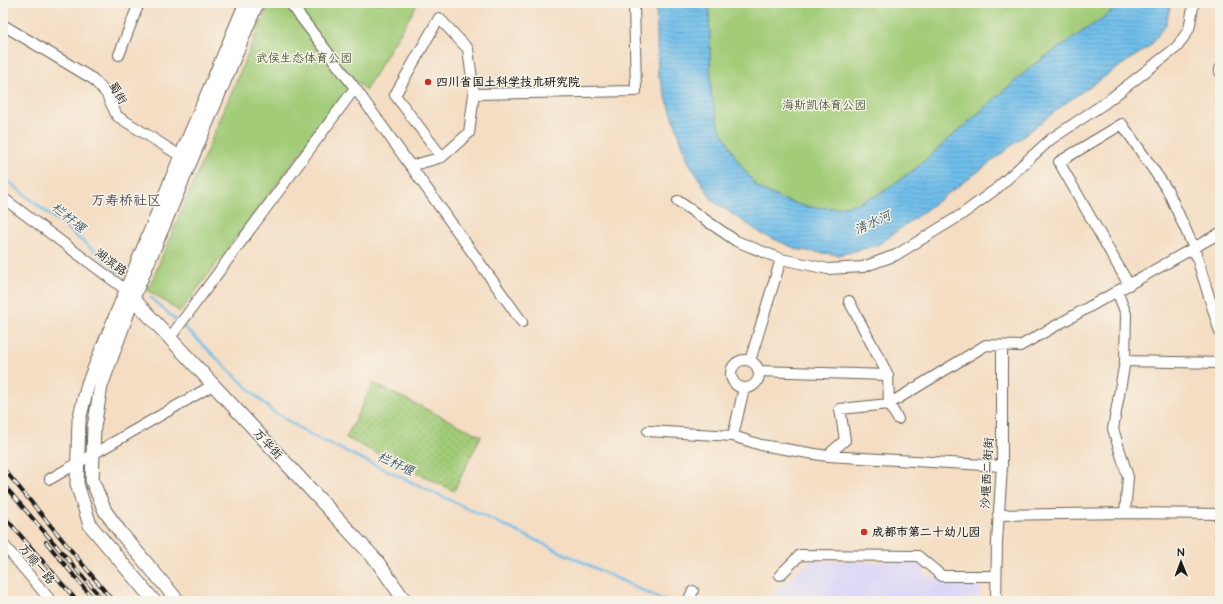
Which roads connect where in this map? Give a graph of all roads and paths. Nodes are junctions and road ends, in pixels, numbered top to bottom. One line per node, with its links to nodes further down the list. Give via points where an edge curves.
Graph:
1 (139, 3): 8 (street)
2 (246, 3): 14 (street)
3 (257, 3): 14 (street)
4 (290, 3): 11 (street)
5 (634, 3): 12 (street, via 636,90)
6 (1192, 3): 20 (street, via 1188,29 1177,47 1051,139 996,189 961,215 896,255 863,268 828,269)
7 (3, 25): 14 (street, 蜀街, via 93,79 106,92 117,116)
8 (119, 55)
9 (1220, 69): 10 (street)
10 (1220, 72)
11 (355, 88): 15 (street); 27 (street)
12 (474, 94): 13 (street, via 469,133); 13 (street, via 468,49 439,18 395,95)
13 (442, 157): 15 (street)
14 (186, 159): 23 (street)
15 (411, 166): 25 (street)
16 (3, 198): 23 (street, 湖滨路)
17 (678, 201): 20 (street, via 736,241)
18 (1220, 233): 19 (street)
19 (1194, 248): 21 (street); 21 (street, via 1168,191 1122,124 1112,129 1060,162); 26 (street)
20 (781, 259): 29 (street)
21 (1129, 285): 22 (street)
22 (1117, 292): 28 (street, via 1020,346); 30 (street, via 1126,314)
23 (129, 294): 27 (street, 万华街); 40 (street, via 101,386 94,427); 42 (street, via 88,384 78,420)
24 (850, 301): 33 (street)
25 (522, 322)
26 (1220, 332)
27 (169, 339): 34 (street, 万华街)
28 (1002, 346): 36 (street, via 986,345); 43 (street, 沙堰西二街街)
29 (750, 361): 32 (street); 35 (street, via 738,362 732,369 733,381)
30 (1124, 361): 31 (street); 45 (street, via 1112,429 1128,476)
31 (1220, 363)
32 (758, 371): 33 (street); 35 (street, via 755,383)
33 (888, 375): 36 (street)
34 (213, 385): 40 (street); 57 (street, 万华街, via 376,560)
35 (744, 388): 39 (street)
36 (889, 404): 37 (street); 41 (street, via 840,409 845,440)
37 (898, 419)
38 (648, 431): 39 (street)
39 (733, 436): 41 (street, via 761,445)
40 (93, 454): 42 (street); 56 (street, via 92,480 105,511)
41 (827, 456): 43 (street)
42 (79, 462): 44 (street); 55 (street, via 77,484 90,525)
43 (1002, 466): 47 (street, 沙堰西二街街)
44 (50, 479)
45 (1125, 513): 46 (street); 47 (street)
46 (1220, 514)
47 (998, 515): 52 (street, 沙堰西二街街)
48 (1220, 528): 49 (street)
49 (1220, 534)
50 (3, 544): 54 (street, 万顺一路)
51 (780, 575): 52 (street, via 800,555 918,556 942,576)
52 (996, 576): 59 (street, 沙堰西二街街)
53 (693, 591): 58 (street)
54 (51, 601)
55 (154, 601)
56 (178, 601)
57 (405, 601)
58 (688, 601)
59 (996, 601)

